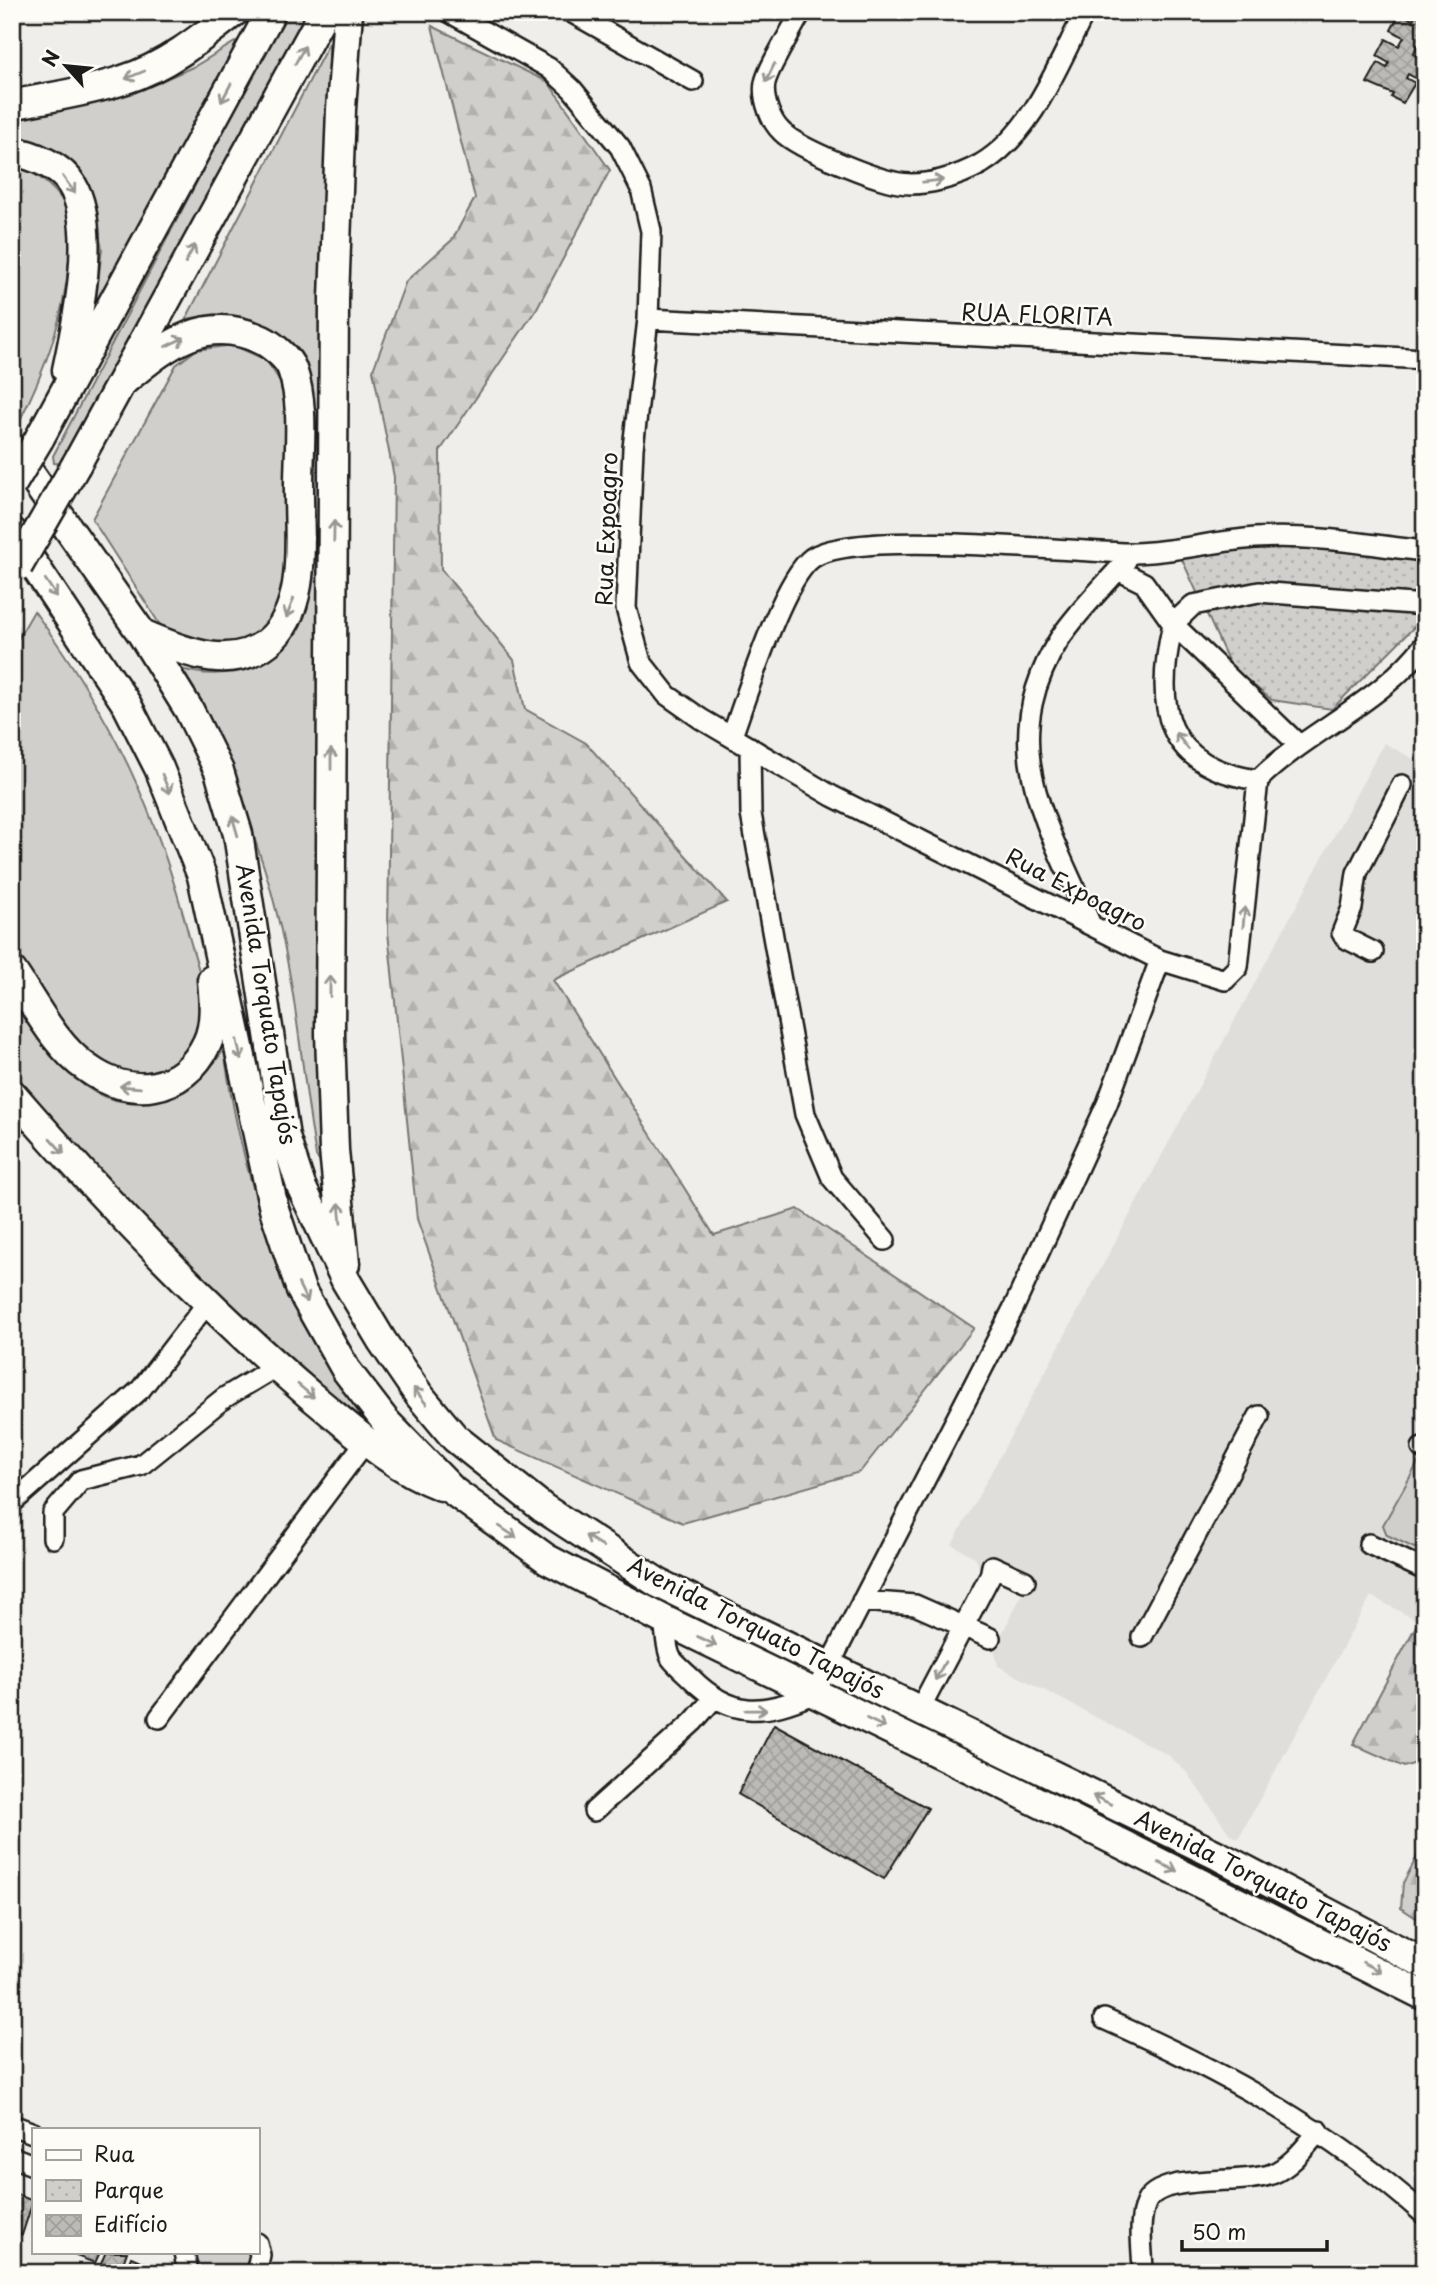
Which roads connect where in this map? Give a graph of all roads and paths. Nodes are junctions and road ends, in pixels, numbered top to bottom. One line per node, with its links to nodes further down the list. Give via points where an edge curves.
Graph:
1 (234, 12): 10 (highway, one-way to 10, via 190,46 146,71)
2 (271, 12): 15 (highway, one-way to 15)
3 (324, 12): 14 (highway, one-way to 3)
4 (348, 12): 39 (highway, one-way to 4, via 334,1150 330,1020 334,299)
5 (449, 12): 12 (street, Rua Expoagro, via 549,68 620,147 641,188 652,231)
6 (571, 12): 9 (street)
7 (801, 12): 8 (street, one-way to 8, via 765,83 772,119 783,134 861,174 901,184 943,180 982,164 1013,136 1036,106)
8 (1085, 12)
9 (693, 81)
10 (12, 105)
11 (12, 151): 15 (highway, one-way to 15, via 52,166 71,183 83,214 80,311)
12 (648, 318): 13 (street, RUA FLORITA); 27 (street, Rua Expoagro, via 633,448 626,608 641,662 667,695)
13 (1425, 359)
14 (121, 383): 22 (highway, bridge); 25 (highway, one-way to 25, via 169,344 204,330 243,331 269,344 291,366 300,401 297,590 284,623 268,642 240,655 204,658)
15 (59, 405): 17 (highway, bridge)
16 (12, 448): 25 (highway, Avenida Torquato Tapajós)
17 (12, 484)
18 (12, 532): 32 (highway, Avenida Torquato Tapajós, one-way to 32, via 127,705 159,768)
19 (1425, 551): 20 (street, via 1340,540 1256,538)
20 (1136, 553): 21 (street); 27 (street, via 949,545 869,545 826,551 810,559 798,575)
21 (1118, 570): 24 (street, via 1144,583); 33 (street, via 1061,638 1038,678 1027,723 1030,773 1038,805)
22 (15, 571)
23 (1425, 605): 24 (street, via 1259,592 1193,605)
24 (1171, 631): 28 (street); 30 (street, one-way to 24, via 1209,768 1170,724 1163,675)
25 (142, 634): 39 (highway, Avenida Torquato Tapajós, one-way to 25, via 301,1186 285,1137 249,893 219,771 190,710)
26 (1425, 644): 28 (street, via 1369,697)
27 (732, 736): 29 (street, Rua Expoagro)
28 (1299, 745): 30 (street)
29 (750, 747): 33 (street, Rua Expoagro, via 832,796); 38 (street, via 751,814 805,1114 832,1178)
30 (1258, 780): 35 (street, Rua Expoagro, one-way to 30, via 1225,979 1236,972)
31 (1402, 785): 34 (street, via 1357,873 1352,908 1342,933)
32 (202, 876): 36 (highway, one-way to 36, via 215,1004 208,1042 190,1070 155,1088 119,1086 85,1068); 44 (highway, Avenida Torquato Tapajós, one-way to 44, via 274,1209 301,1290 346,1370 386,1422)
33 (1090, 923): 35 (street, Rua Expoagro)
34 (1373, 952)
35 (1160, 960): 50 (street, via 1108,1104 1024,1285)
36 (12, 971)
37 (12, 1094): 40 (highway, one-way to 40)
38 (885, 1240)
39 (346, 1281): 55 (highway, Avenida Torquato Tapajós, one-way to 39, via 658,1583 543,1508 466,1447 419,1395)
40 (208, 1302): 41 (highway); 45 (street, via 141,1389)
41 (277, 1366): 43 (highway, one-way to 43); 46 (street, via 224,1398 141,1465 81,1480 53,1513)
42 (1259, 1416): 53 (street)
43 (366, 1441): 44 (highway, via 411,1474); 59 (street)
44 (453, 1491): 51 (highway, Avenida Torquato Tapajós, one-way to 51, via 548,1559)
45 (12, 1503)
46 (53, 1538)
47 (1369, 1544): 48 (street)
48 (1425, 1570)
49 (1025, 1581): 52 (street, via 992,1566)
50 (862, 1601): 52 (street, via 915,1605); 55 (street)
51 (664, 1620): 56 (highway, Avenida Torquato Tapajós, one-way to 56); 57 (street, via 670,1657)
52 (964, 1626): 54 (street); 58 (street, one-way to 58)
53 (1142, 1637)
54 (990, 1638)
55 (829, 1668): 56 (street); 58 (highway, Avenida Torquato Tapajós)
56 (815, 1693): 57 (street, one-way to 56, via 729,1706 757,1711 782,1708); 62 (highway, Avenida Torquato Tapajós, one-way to 62)
57 (715, 1697): 60 (street, via 694,1722)
58 (919, 1711): 61 (highway, Avenida Torquato Tapajós, one-way to 58, via 1219,1856)
59 (159, 1718)
60 (594, 1811)
61 (1425, 1964)
62 (1425, 1996)
63 (1104, 2019): 65 (street, via 1195,2061)
64 (12, 2125): 66 (street)
65 (1319, 2131): 69 (street); 74 (street, via 1275,2172 1156,2191 1144,2205)
66 (32, 2133)
67 (12, 2157): 68 (street)
68 (32, 2165)
69 (1425, 2215)
70 (259, 2251): 73 (street)
71 (184, 2254): 72 (street)
72 (188, 2273)
73 (256, 2273)
74 (1143, 2273)

